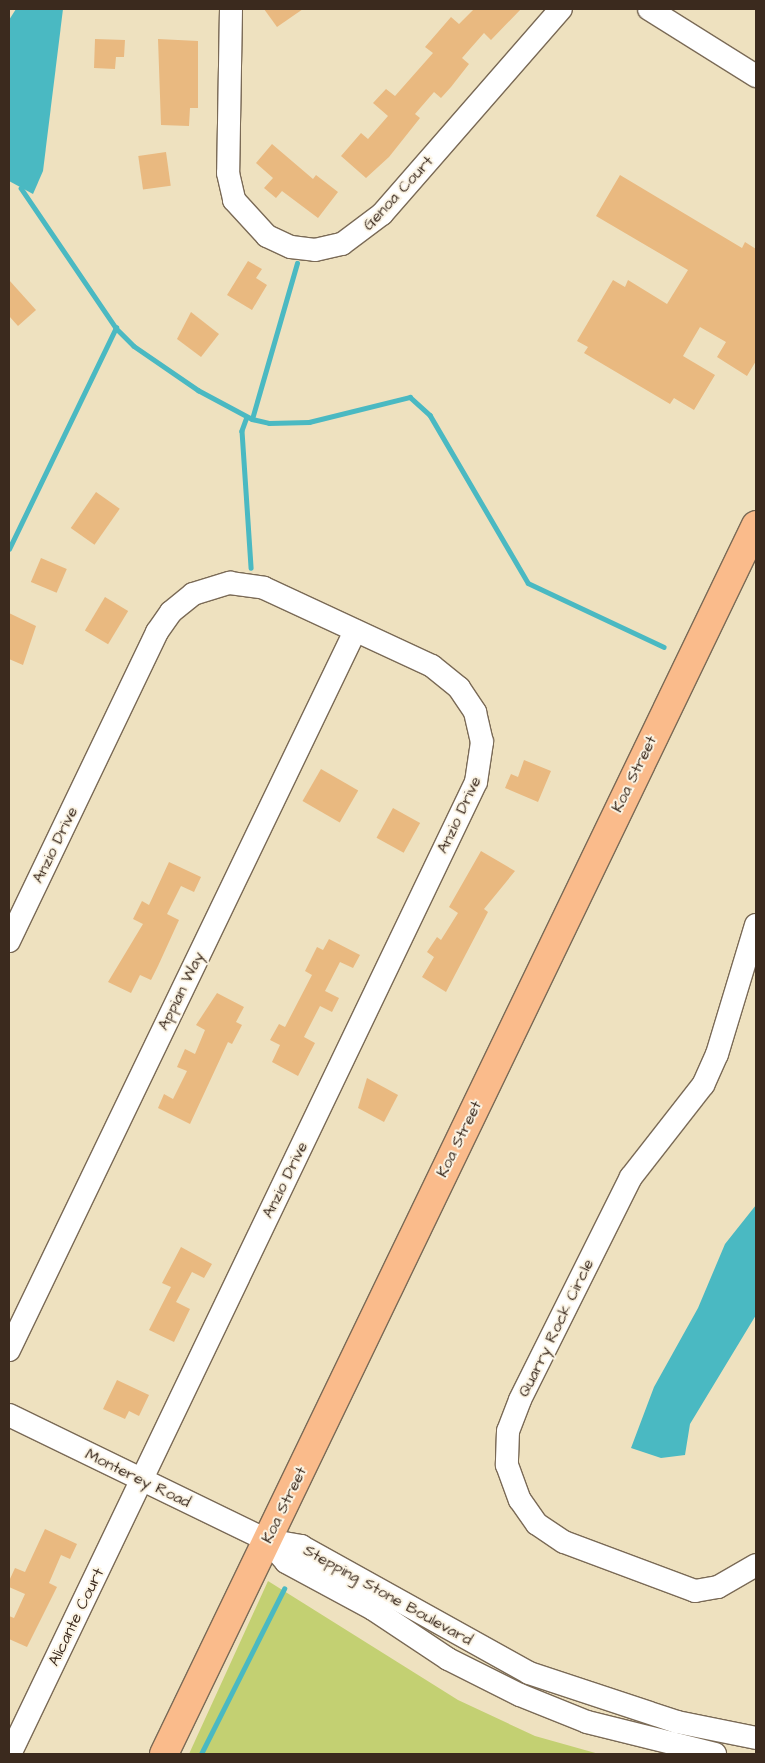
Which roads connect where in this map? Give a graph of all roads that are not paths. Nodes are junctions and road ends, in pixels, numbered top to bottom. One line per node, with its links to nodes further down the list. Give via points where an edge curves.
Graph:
1 (231, 9): 2 (street, Genoa Court, via 228,173 232,194 249,220 267,236 291,247 315,250 342,244 376,220)
2 (561, 9)
3 (664, 13): 4 (street)
4 (756, 76)
5 (756, 525): 12 (main road, Koa Street)
6 (355, 631): 8 (street, Anzio Drive, via 252,585 219,584 182,602 157,632); 9 (street, Appian Way); 11 (street, Anzio Drive, via 432,666 459,688 479,721 480,770)
7 (756, 925): 13 (street, Quarry Rock Circle, via 717,1054 703,1085 631,1177 520,1400 508,1431 507,1465 520,1500 537,1524 564,1542 695,1591 718,1587)
8 (9, 941)
9 (9, 1350)
10 (9, 1415): 11 (street, Monterey Road)
11 (142, 1480): 12 (street, Monterey Road); 15 (street, Alicante Court)
12 (267, 1540): 14 (street, Stepping Stone Boulevard, via 301,1546 529,1673 677,1722); 16 (main road, Koa Street); 17 (street, Stepping Stone Boulevard, via 286,1562 373,1609 448,1658 520,1696 586,1722)
13 (756, 1566)
14 (756, 1738)
15 (10, 1754)
16 (164, 1754)
17 (715, 1754)

